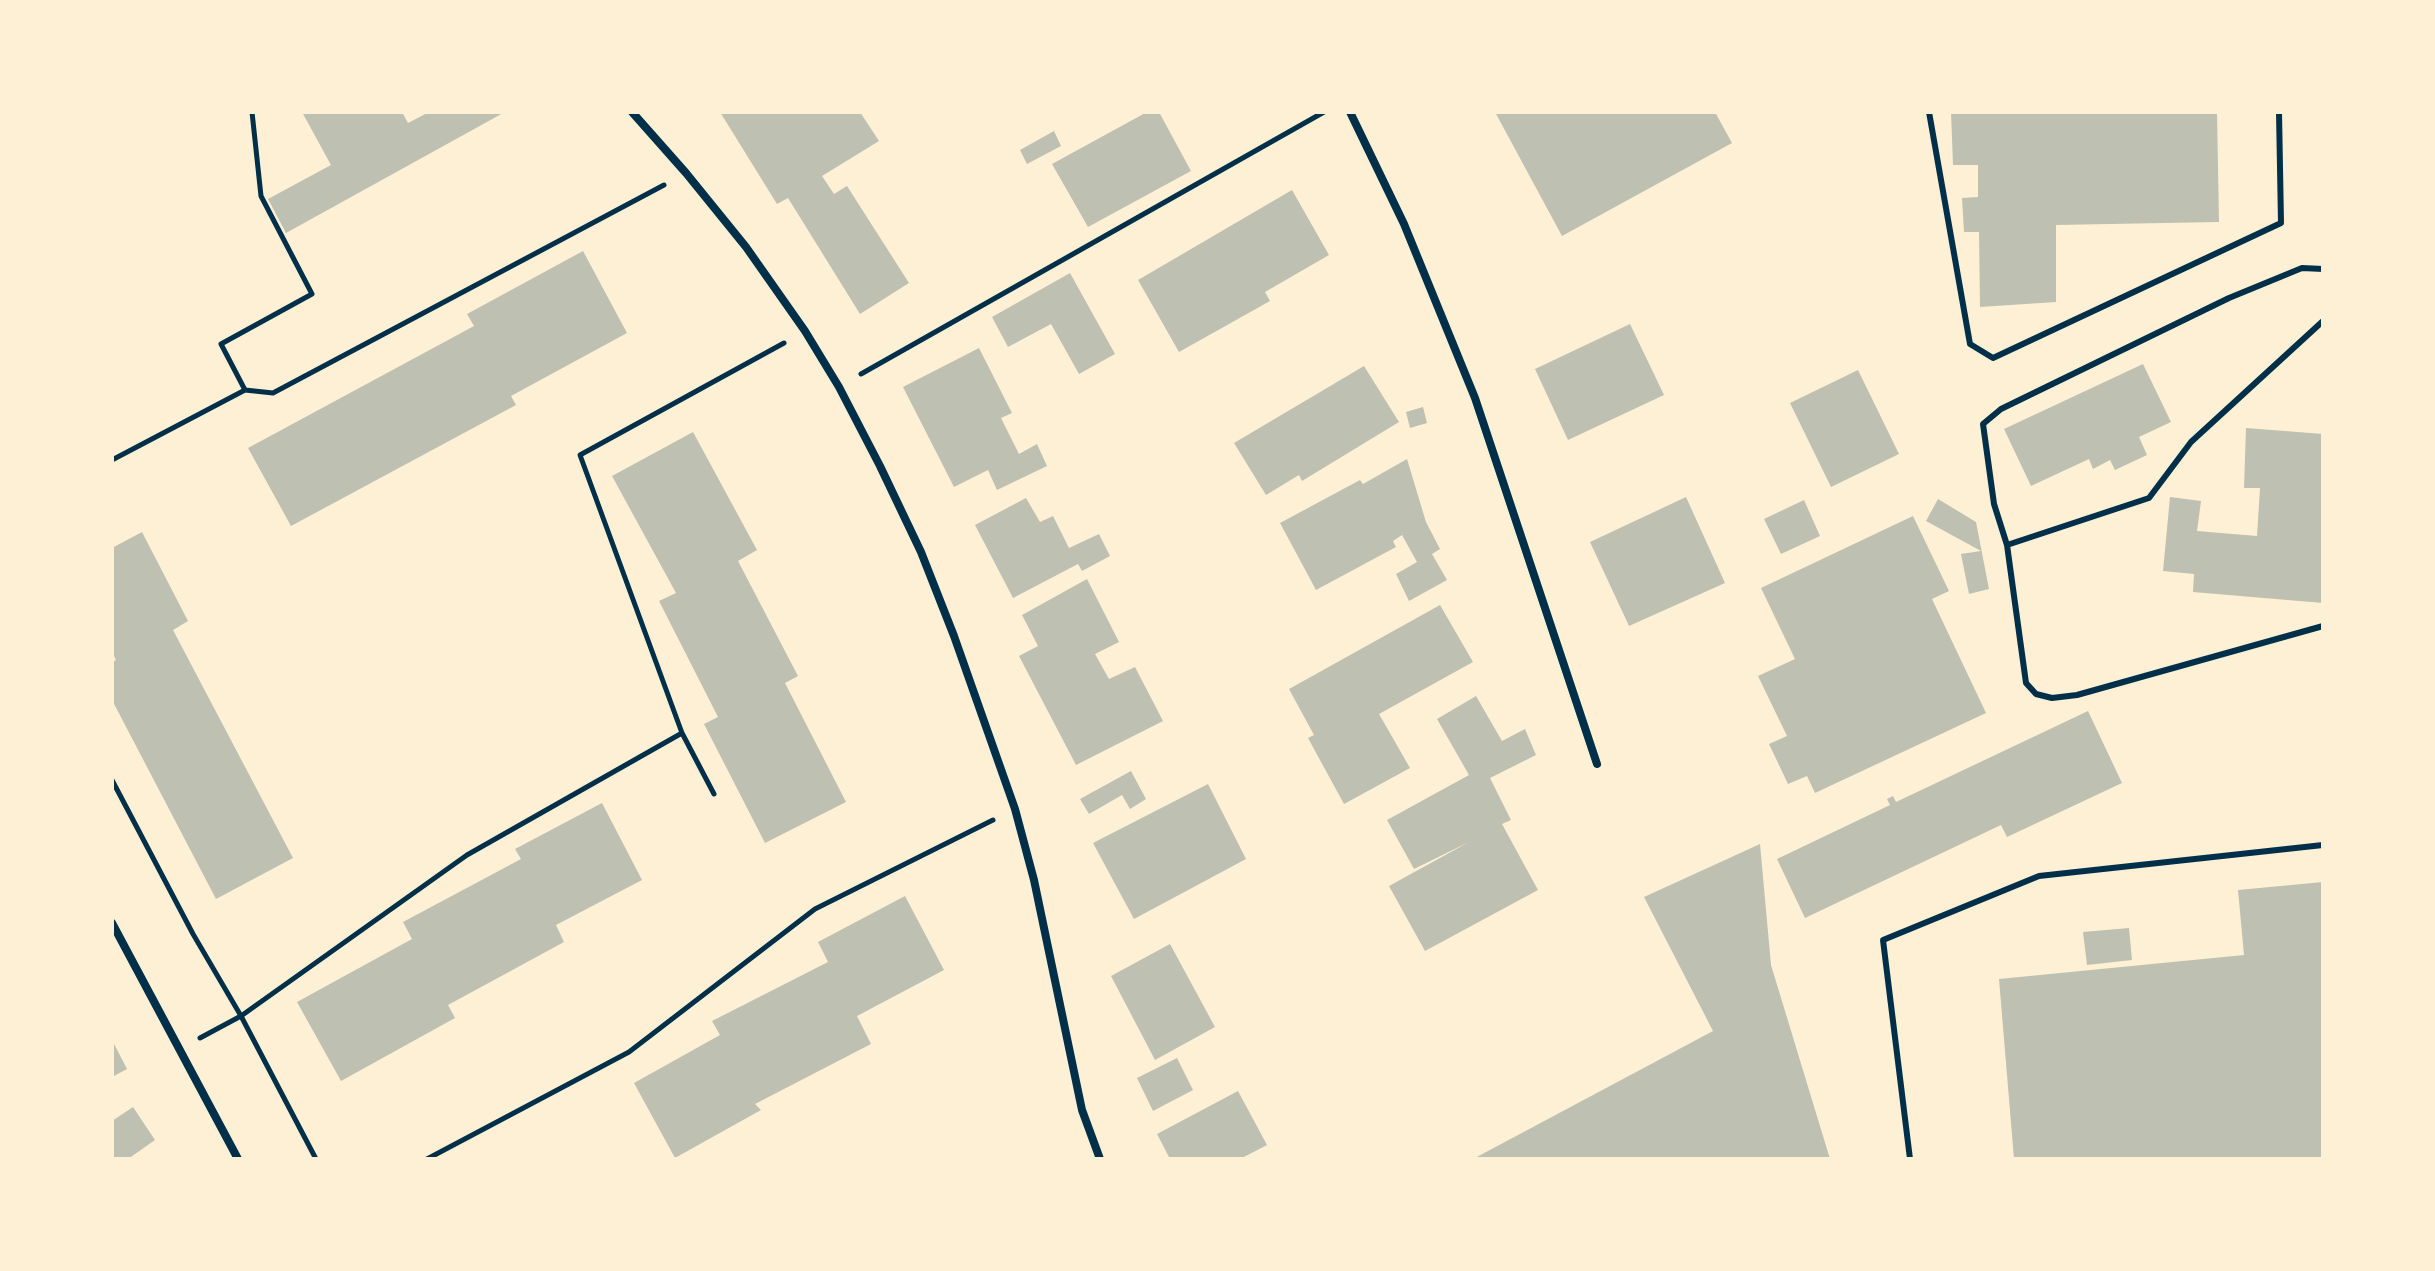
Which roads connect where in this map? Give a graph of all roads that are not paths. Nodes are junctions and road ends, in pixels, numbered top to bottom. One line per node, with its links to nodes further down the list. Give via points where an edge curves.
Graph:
1 (632, 112): 13 (street, via 746,247 805,331 839,387 921,552 1015,809 1082,1110)
2 (1350, 112): 9 (street, via 1404,224 1475,398)
3 (1929, 112): 4 (lane, via 1970,344 1993,358 2281,223)
4 (2279, 112)
5 (2323, 269): 7 (lane, via 2302,268 2229,298 2001,409 1983,424 1994,504)
6 (2323, 321): 7 (lane, via 2191,442 2149,498)
7 (2007, 545): 8 (lane, via 2026,683 2036,694 2077,695)
8 (2323, 626)
9 (1597, 764)
10 (2323, 845): 14 (lane, via 2039,876 1883,940)
11 (112, 923): 12 (street)
12 (238, 1159)
13 (1100, 1159)
14 (1910, 1159)

